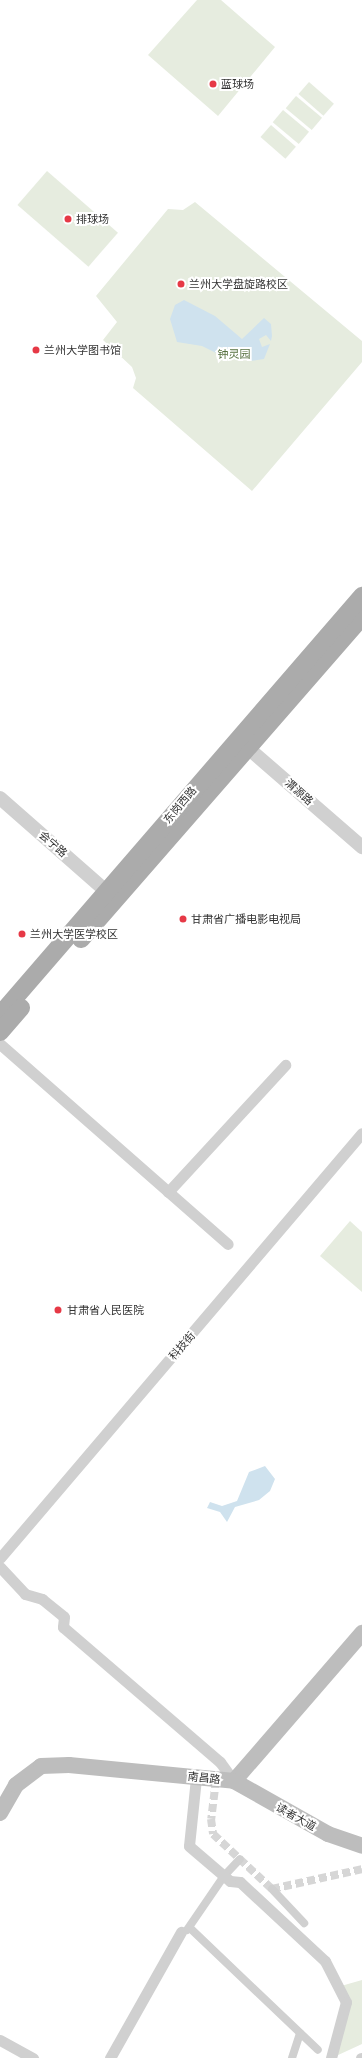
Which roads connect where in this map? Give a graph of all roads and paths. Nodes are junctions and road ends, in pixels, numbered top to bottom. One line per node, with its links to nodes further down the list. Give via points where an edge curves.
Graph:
1 (362, 596): 3 (main road, 东岗西路)
2 (362, 617): 3 (main road, 东岗西路)
3 (243, 743): 5 (street, 渭源路); 6 (main road, 东岗西路); 8 (main road, 东岗西路)
4 (0, 798): 6 (street, 会宁路)
5 (362, 847)
6 (106, 891): 7 (main road, 东岗西路)
7 (0, 1015)
8 (0, 1032)
9 (0, 1044): 12 (street)
10 (285, 1065): 12 (street)
11 (362, 1133): 14 (street, 科技街)
12 (168, 1192): 13 (street)
13 (228, 1244)
14 (0, 1558)
15 (0, 1567): 18 (street, via 25,1594 42,1599 64,1617 63,1627 220,1762)
16 (362, 1633): 18 (main road, 南昌路)
17 (196, 1778): 18 (main road, 南昌路); 19 (main road, 南昌路, via 68,1765 41,1766 16,1785); 22 (street, via 189,1846)
18 (234, 1781): 20 (main road, 读者大道, via 328,1834)
19 (0, 1813)
20 (362, 1846)
21 (240, 1859): 22 (street)
22 (224, 1876): 25 (street); 32 (street, via 240,1882 325,1961 346,2002)
23 (272, 1889): 24 (street)
24 (304, 1923)
25 (186, 1931): 26 (street); 30 (street)
26 (300, 2033): 28 (street); 31 (street)
27 (0, 2040): 29 (street)
28 (318, 2050)
29 (33, 2058)
30 (110, 2058)
31 (292, 2058)
32 (331, 2058)

